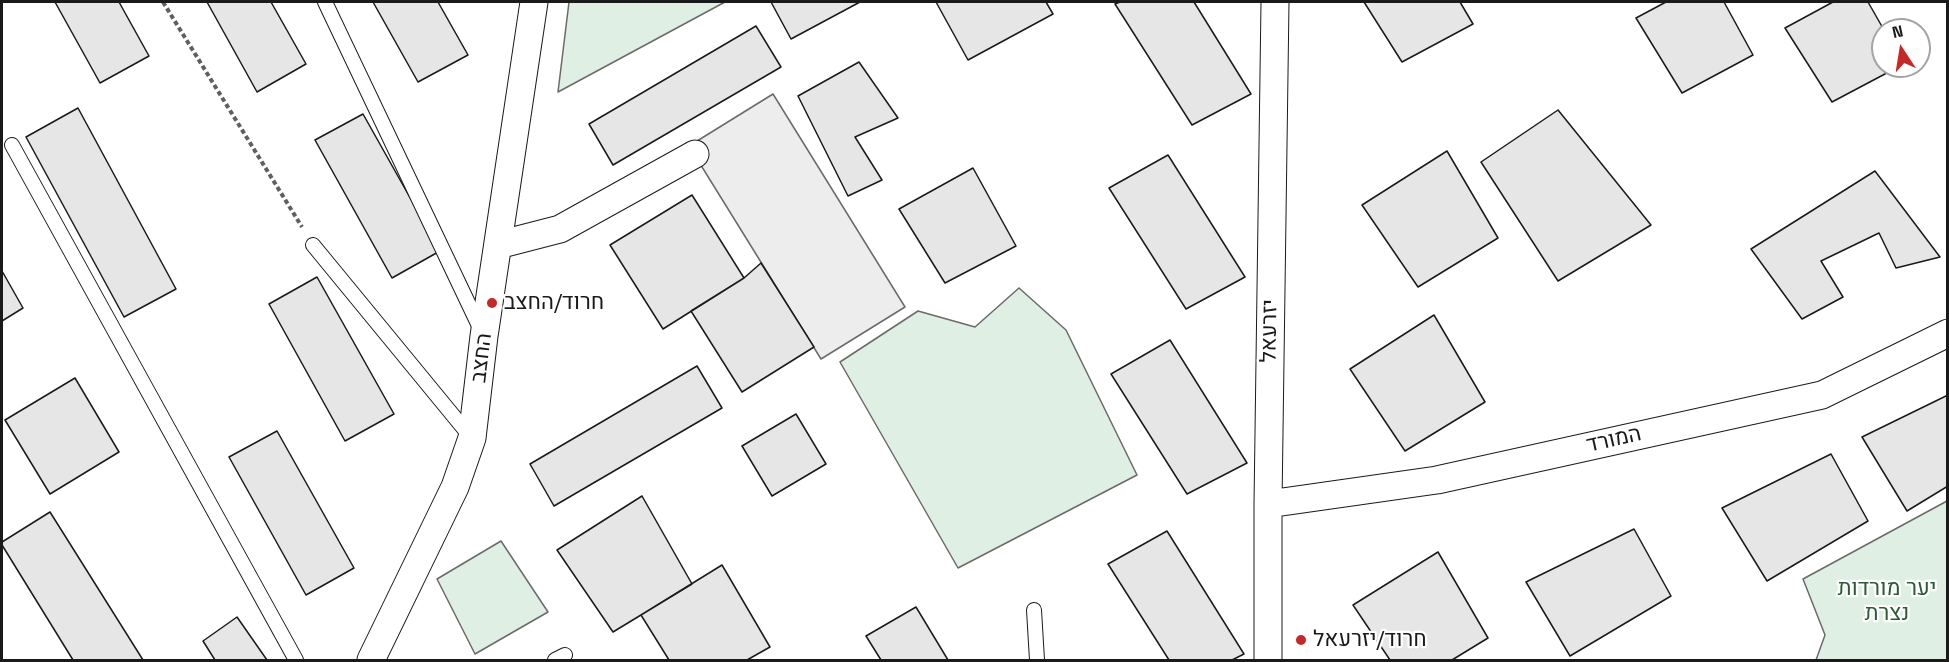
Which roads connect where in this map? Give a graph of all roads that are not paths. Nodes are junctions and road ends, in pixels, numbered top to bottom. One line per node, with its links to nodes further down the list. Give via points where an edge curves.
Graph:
1 (325, 2): 9 (lane)
2 (534, 2): 7 (street, החצב)
3 (1275, 2): 11 (street, יזרעאל)
4 (12, 145): 13 (lane)
5 (695, 154): 7 (street, via 560,229)
6 (313, 245): 10 (lane)
7 (498, 245): 9 (street, החצב)
8 (1947, 333): 11 (street, המורד, via 1822,395 1437,480)
9 (484, 336): 10 (street, החצב)
10 (472, 438): 14 (street, החצב, via 455,487)
11 (1268, 504): 16 (street, יזרעאל)
12 (1034, 610): 15 (lane)
13 (296, 660)
14 (371, 660)
15 (1037, 660)
16 (1268, 660)

